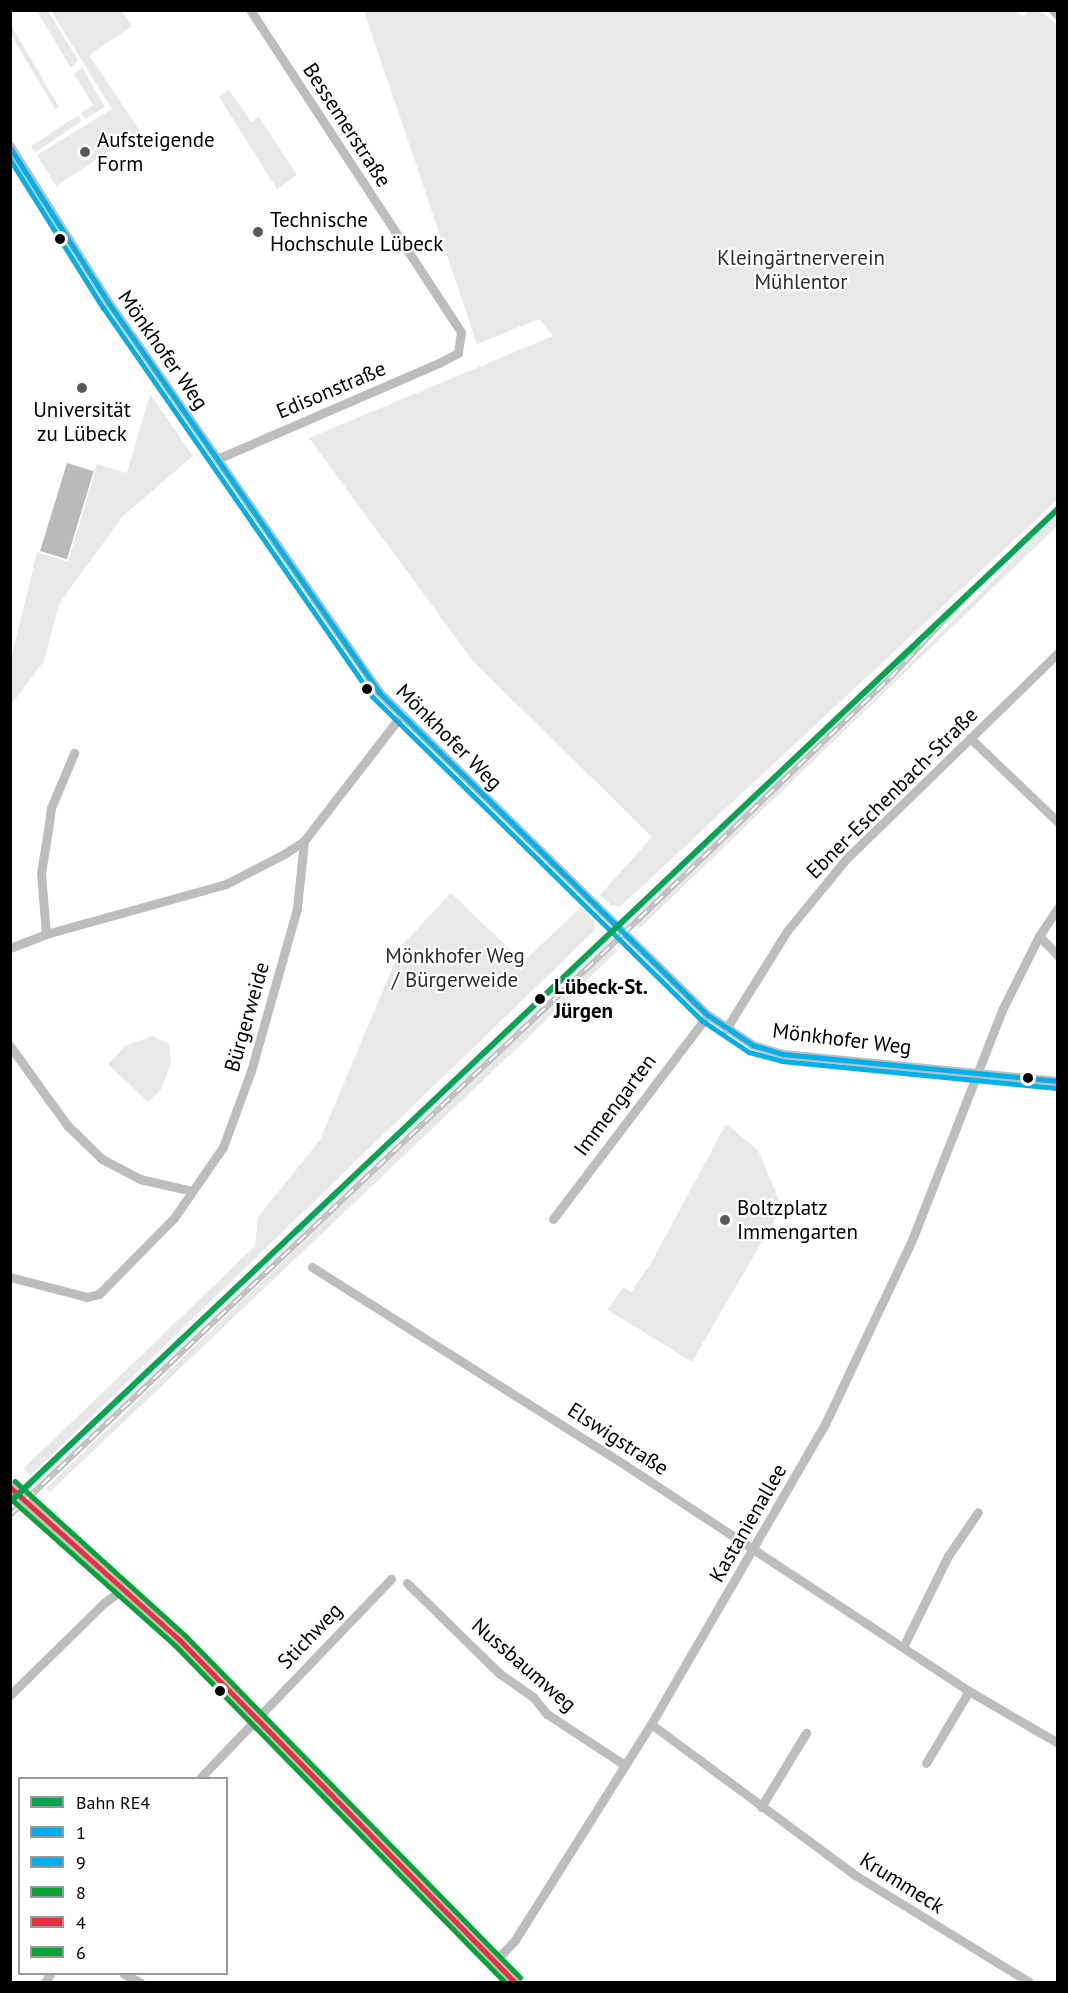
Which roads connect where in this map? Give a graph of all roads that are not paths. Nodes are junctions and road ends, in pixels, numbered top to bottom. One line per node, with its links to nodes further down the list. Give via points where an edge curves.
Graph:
1 (250, 10): 5 (street, Bessemerstraße, via 461,332)
2 (1053, 10): 3 (street)
3 (1058, 15)
4 (12, 151): 6 (street, Mönkhofer Weg, via 109,303)
5 (458, 353): 6 (street, Edisonstraße)
6 (217, 459): 8 (street, Mönkhofer Weg, via 338,637)
7 (1058, 653): 9 (street, Ebner-Eschenbach-Straße)
8 (400, 717): 12 (street); 18 (street, Mönkhofer Weg)
9 (970, 738): 11 (street); 19 (street, Ebner-Eschenbach-Straße, via 846,859 787,932)
10 (74, 753): 14 (street, via 51,808 41,873)
11 (1058, 822)
12 (304, 841): 14 (street, via 226,884); 23 (street, Bürgerweide, via 297,908 252,1071 225,1144)
13 (1058, 908): 15 (street, Kastanienallee)
14 (46, 934): 16 (street)
15 (1039, 936): 17 (street); 21 (street, Kastanienallee, via 1002,1010)
16 (10, 948)
17 (1058, 956)
18 (708, 1015): 19 (street, Mönkhofer Weg); 24 (street, Immengarten)
19 (726, 1029): 21 (street, Mönkhofer Weg, via 753,1045 783,1054)
20 (10, 1046): 23 (street, via 67,1125 102,1159 140,1179)
21 (977, 1074): 22 (street, Mönkhofer Weg); 29 (street, Kastanienallee, via 936,1184 864,1346)
22 (1058, 1081)
23 (192, 1191): 26 (street, Bürgerweide, via 174,1218 99,1294 87,1297)
24 (553, 1219)
25 (312, 1267): 29 (street, Elswigstraße)
26 (10, 1277)
27 (10, 1487): 32 (main road)
28 (978, 1512): 33 (street, via 948,1556)
29 (755, 1549): 33 (street, Elswigstraße); 37 (street, Kastanienallee)
30 (391, 1579): 36 (street, Stichweg)
31 (407, 1583): 41 (street, Nussbaumweg, via 547,1714)
32 (126, 1588): 35 (street, via 104,1602); 36 (main road)
33 (903, 1647): 34 (street, Elswigstraße)
34 (969, 1691): 39 (street, Elswigstraße); 40 (street)
35 (10, 1695)
36 (255, 1717): 42 (street, Stichweg); 44 (main road)
37 (651, 1724): 41 (street, Kastanienallee); 43 (street, Krummeck)
38 (806, 1733): 43 (street)
39 (1058, 1743)
40 (926, 1763)
41 (625, 1765): 44 (street, Kastanienallee, via 515,1940)
42 (202, 1777)
43 (761, 1807): 48 (street, Krummeck, via 863,1881)
44 (495, 1961): 47 (main road)
45 (126, 1975): 46 (street)
46 (140, 1983)
47 (515, 1983)
48 (1029, 1983)

